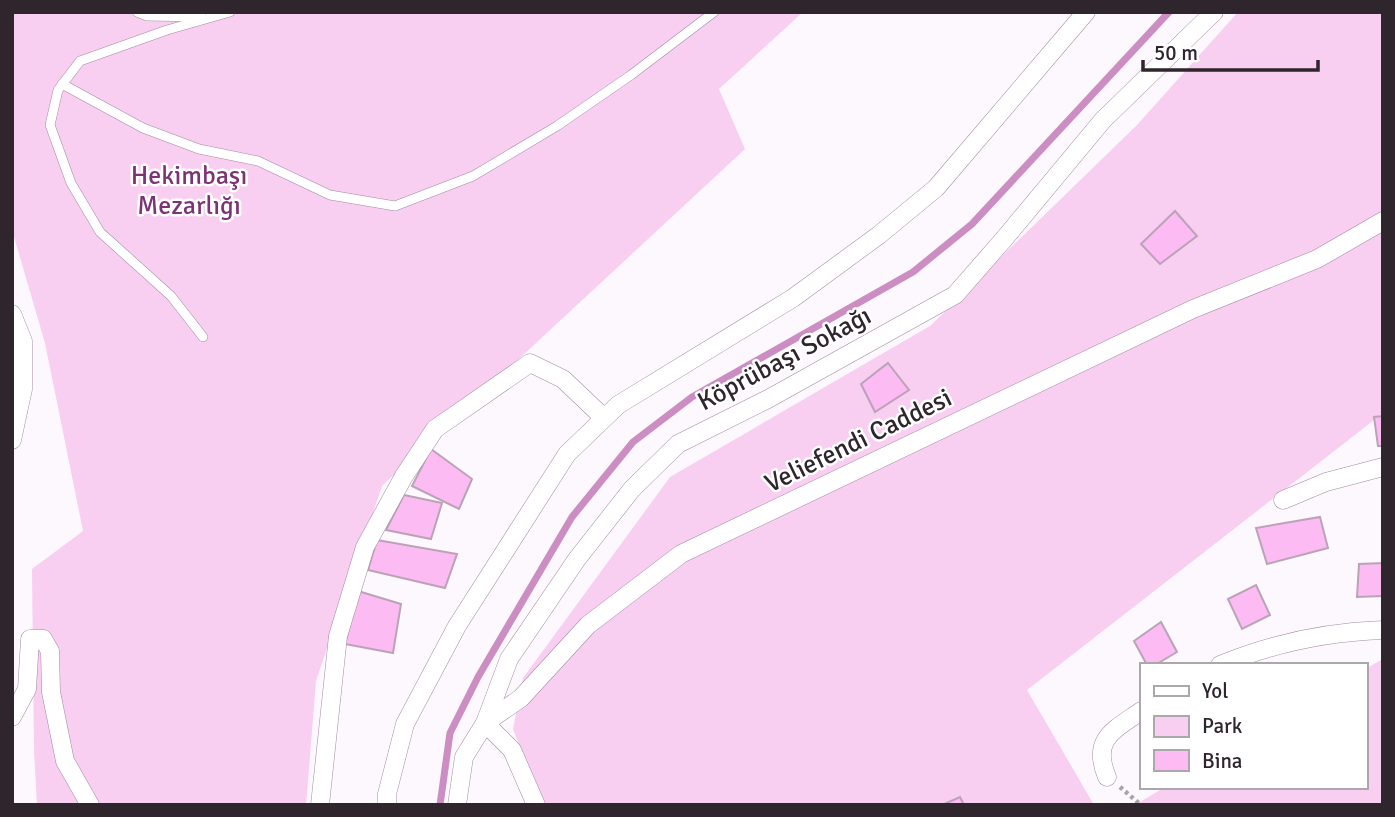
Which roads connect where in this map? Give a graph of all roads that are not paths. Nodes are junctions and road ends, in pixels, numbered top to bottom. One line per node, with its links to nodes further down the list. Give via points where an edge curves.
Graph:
1 (137, 12): 6 (lane)
2 (230, 12): 6 (lane)
3 (714, 12): 7 (lane, via 558,126 473,176 395,206 330,195 258,160 199,149 142,128)
4 (1086, 12): 11 (street, Köprübaşı Sokağı, via 936,188 793,298)
5 (1214, 12): 19 (street, Köprübaşı Sokağı, via 1103,120 954,295 678,444 632,489 577,559 509,659)
6 (210, 18): 7 (lane, via 80,61)
7 (62, 84): 10 (lane, via 50,125 71,183 100,232 171,296)
8 (1383, 221): 19 (street, Veliefendi Caddesi, via 1317,259 1193,309 681,554 588,625 521,698)
9 (12, 314): 12 (street, via 23,341 23,389)
10 (203, 337)
11 (604, 418): 22 (street, via 563,379 530,363 435,429 365,547 341,624); 23 (street, Köprübaşı Sokağı, via 567,454 457,626 405,724)
12 (12, 440)
13 (1383, 467): 14 (street, via 1326,482)
14 (1283, 500)
15 (1383, 630): 16 (street, via 1297,640)
16 (1225, 663)
17 (1140, 712): 20 (street, via 1108,734 1101,755)
18 (12, 717): 21 (street, via 27,689 30,639 43,639 50,651 51,692 65,761)
19 (485, 723): 24 (street, Köprübaşı Sokağı, via 464,757); 25 (street, via 512,750)
20 (1107, 776)
21 (90, 805)
22 (320, 805)
23 (387, 805)
24 (457, 805)
25 (536, 805)

